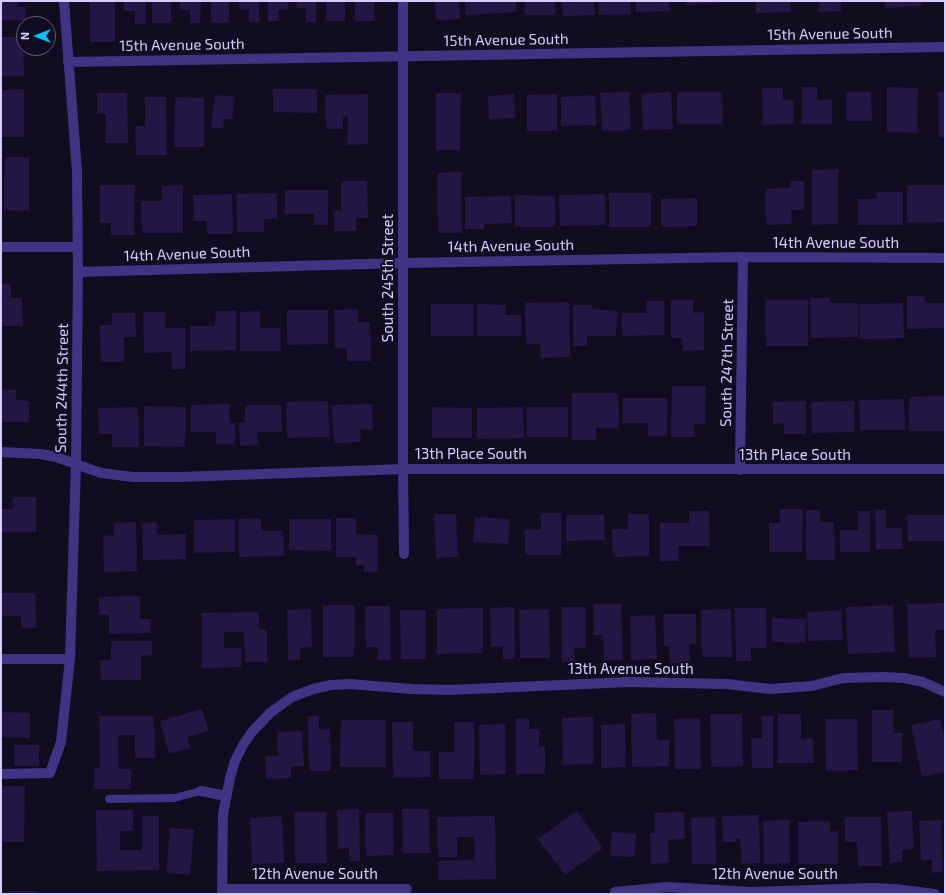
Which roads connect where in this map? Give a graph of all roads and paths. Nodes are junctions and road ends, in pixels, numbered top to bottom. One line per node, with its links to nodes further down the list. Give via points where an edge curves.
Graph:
1 (64, 1): 5 (street, South 244th Street)
2 (402, 1): 4 (street, South 245th Street)
3 (945, 48): 4 (street, 15th Avenue South)
4 (402, 56): 5 (street, 15th Avenue South); 10 (street, South 245th Street)
5 (68, 62): 7 (street, South 244th Street, via 77,172)
6 (1, 247): 7 (street)
7 (78, 247): 11 (street, South 244th Street)
8 (743, 257): 9 (street, 14th Avenue South); 10 (street, 14th Avenue South); 16 (street, South 247th Street)
9 (945, 258)
10 (402, 263): 11 (street, 14th Avenue South); 14 (street, South 245th Street)
11 (78, 272): 13 (street, South 244th Street)
12 (1, 452): 13 (street, 13th Place South, via 41,454)
13 (76, 463): 14 (street, 13th Place South, via 101,473 133,477); 19 (street, South 244th Street)
14 (402, 469): 16 (street, 13th Place South); 17 (street, South 245th Street)
15 (945, 469): 16 (street, 13th Place South)
16 (740, 470)
17 (404, 554)
18 (1, 659): 19 (street)
19 (70, 659): 21 (street, South 244th Street, via 62,742 50,774)
20 (945, 692): 23 (street, 13th Avenue South, via 923,682 883,677 843,678 812,686 770,689 727,684 628,682 449,690 332,685 297,694 261,721 236,761)
21 (1, 774)
22 (201, 791): 23 (street); 24 (lane, via 174,798)
23 (226, 796): 26 (street, 13th Avenue South, via 222,827)
24 (109, 799)
25 (407, 889): 26 (street, 12th Avenue South)
26 (222, 892)
27 (615, 892): 28 (street, 12th Avenue South, via 667,887 752,892 870,888)
28 (935, 894)

